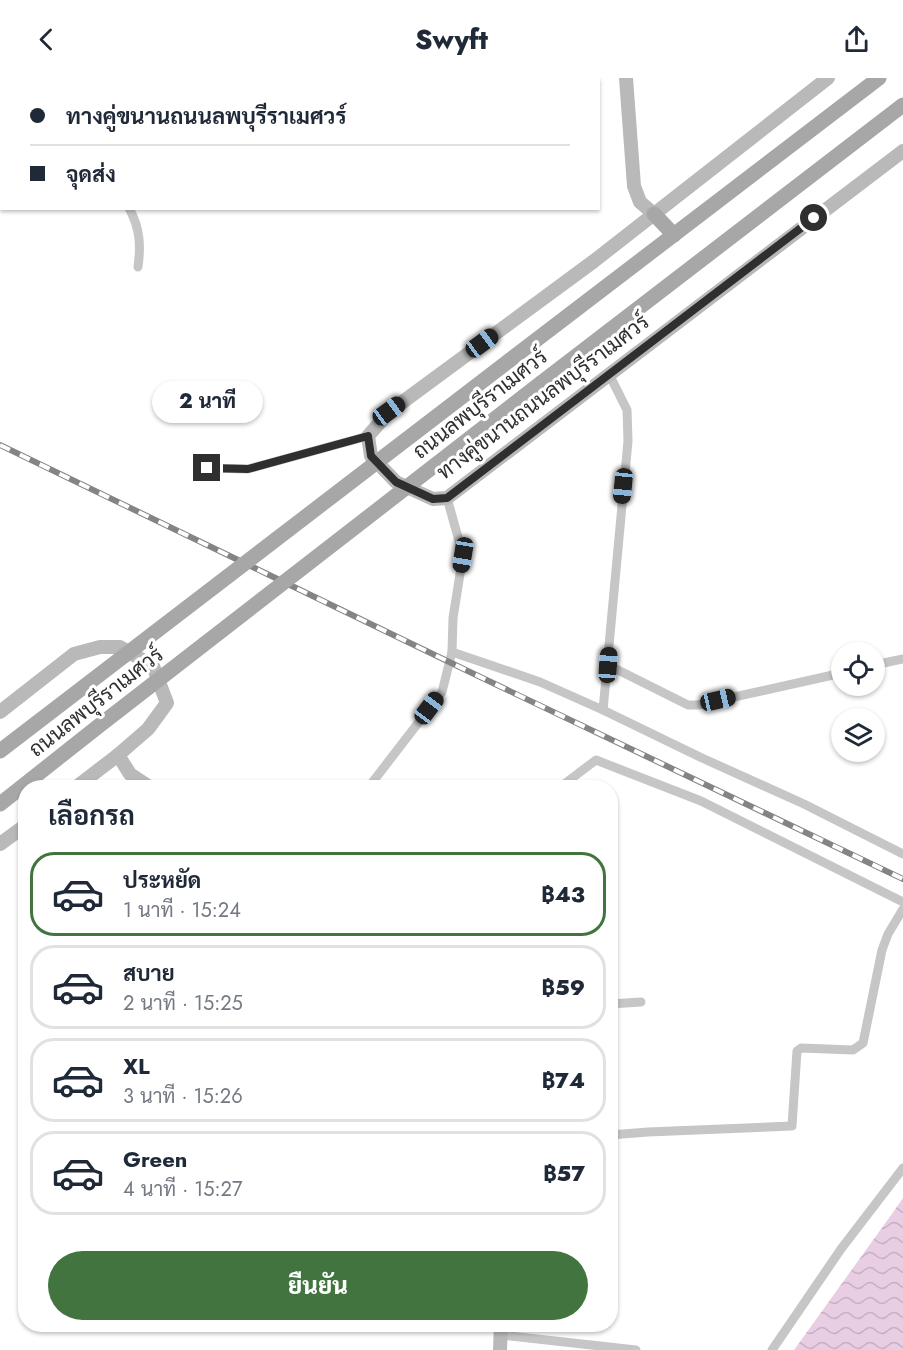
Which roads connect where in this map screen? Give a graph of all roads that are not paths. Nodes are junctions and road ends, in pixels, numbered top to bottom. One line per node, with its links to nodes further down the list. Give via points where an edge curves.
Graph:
1 (626, 78): 7 (main road, via 634,186 640,202)
2 (828, 78): 7 (main road)
3 (879, 78): 8 (main road, ถนนลพบุรีราเมศวร์)
4 (903, 105): 23 (main road, ถนนลพบุรีราเมศวร์, bridge)
5 (903, 151): 10 (main road, ทางคู่ขนานถนนลพบุรีราเมศวร์)
6 (130, 210): 9 (street, via 140,235)
7 (654, 214): 8 (main road); 11 (main road, via 389,411)
8 (674, 235): 21 (main road, ถนนลพบุรีราเมศวร์, bridge)
9 (138, 267)
10 (609, 374): 13 (main road, ทางคู่ขนานถนนลพบุรีราเมศวร์); 17 (street, via 627,410 628,441)
11 (368, 436): 12 (street, via 248,469); 13 (main road, ทางคู่ขนานถนนลพบุรีราเมศวร์, via 371,456 396,482 433,499)
12 (207, 468)
13 (447, 498): 14 (street, via 463,555)
14 (452, 652): 19 (street, via 540,682); 26 (street, via 442,692)
15 (903, 659): 16 (street)
16 (885, 663)
17 (608, 665): 18 (street, via 688,705); 19 (street)
18 (831, 675)
19 (603, 710): 32 (street)
20 (0, 712): 22 (main road, via 74,654 100,647 120,647 153,666 167,703 148,729)
21 (0, 751)
22 (118, 755): 24 (main road); 25 (main road)
23 (30, 780)
24 (85, 780)
25 (138, 780)
26 (374, 780)
27 (570, 780): 33 (street, via 596,760 701,801)
28 (18, 790): 29 (main road, ถนนลพบุรีราเมศวร์, bridge)
29 (0, 804)
30 (18, 831): 31 (main road)
31 (0, 844)
32 (903, 854)
33 (903, 902)
34 (903, 909): 37 (street, via 882,950 863,1043 853,1050 796,1051 792,1126)
35 (641, 1002): 36 (street)
36 (618, 1003)
37 (618, 1134)
38 (903, 1168): 43 (street, via 841,1248)
39 (501, 1332): 41 (main road)
40 (514, 1332): 42 (street)
41 (500, 1350)
42 (636, 1350)
43 (772, 1350)

